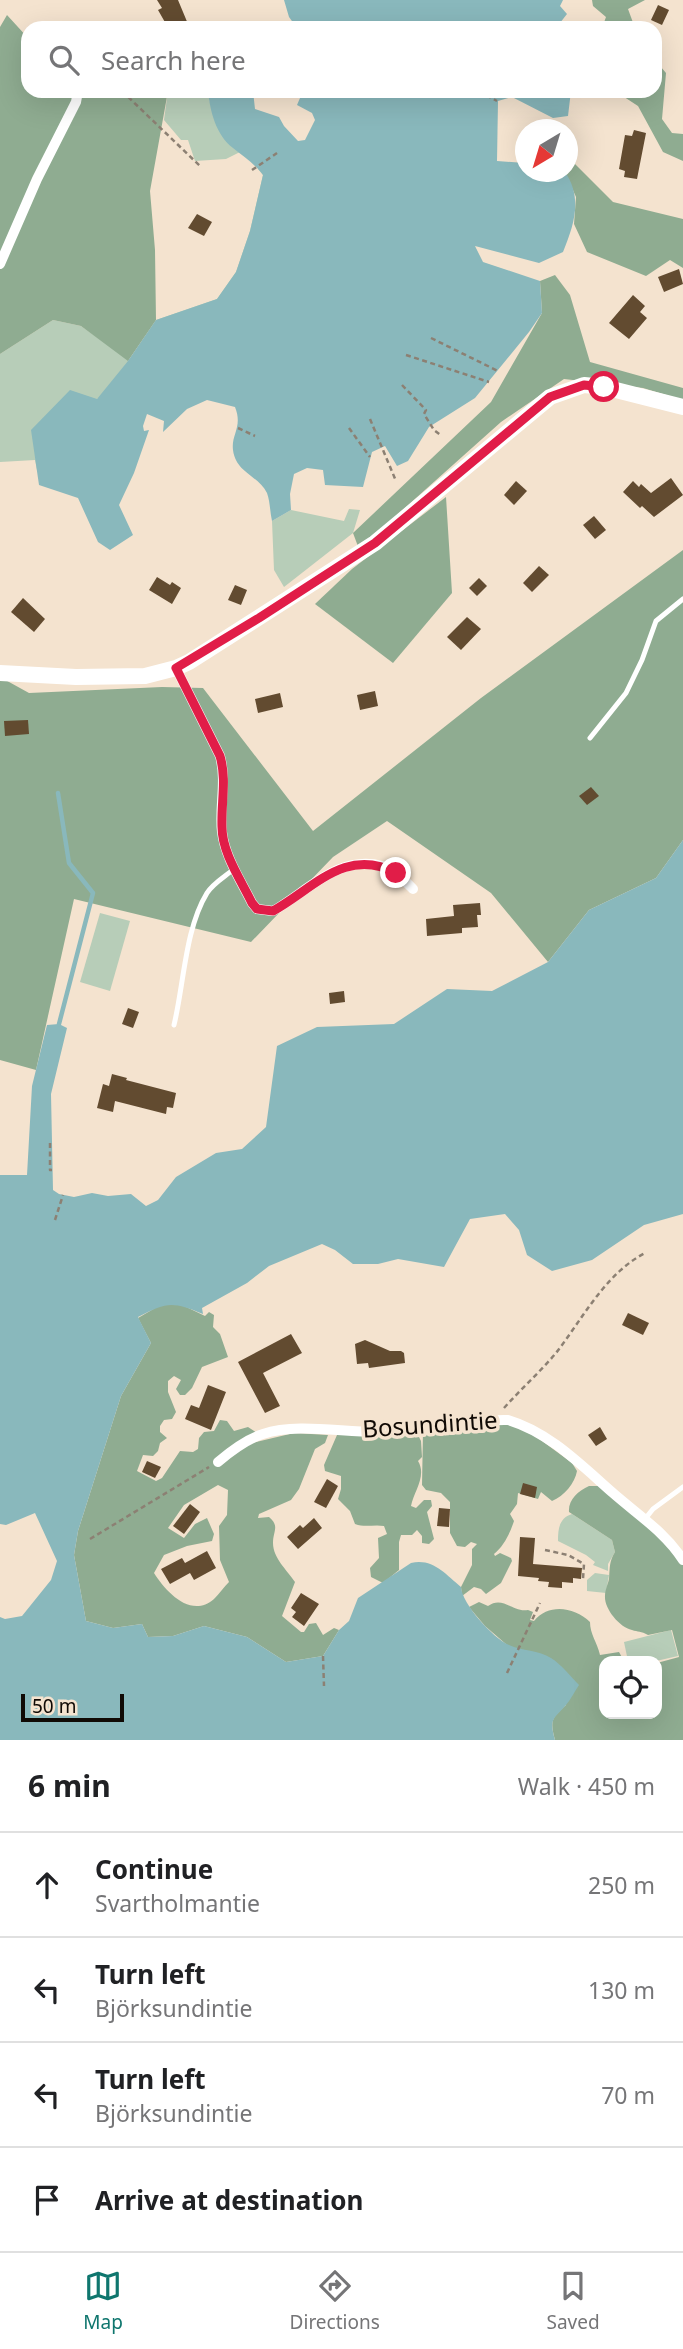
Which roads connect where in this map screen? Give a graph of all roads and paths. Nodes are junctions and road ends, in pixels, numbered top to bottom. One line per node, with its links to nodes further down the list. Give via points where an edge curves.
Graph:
1 (77, 98): 8 (street)
2 (129, 98): 6 (path)
3 (492, 98): 4 (path)
4 (497, 101)
5 (277, 153): 7 (path)
6 (200, 166)
7 (252, 170)
8 (0, 264)
9 (431, 338): 11 (path)
10 (406, 355): 12 (path)
11 (498, 371)
12 (489, 382)
13 (402, 385): 19 (path, via 424,406 424,414)
14 (683, 407): 23 (street, via 584,385 550,397 375,543)
15 (370, 419): 21 (path)
16 (237, 428): 18 (path)
17 (349, 428): 20 (path)
18 (255, 436)
19 (442, 436)
20 (370, 457)
21 (396, 481)
22 (683, 599): 25 (lane, via 656,621 626,693)
23 (176, 668): 24 (street, via 145,676); 26 (street, via 220,756 224,844)
24 (0, 673)
25 (590, 738)
26 (235, 868): 27 (street, via 252,903 265,912 347,866 382,866); 28 (lane, via 207,892 200,908)
27 (413, 889)
28 (174, 1024)
29 (50, 1143): 30 (path)
30 (52, 1170)
31 (63, 1195): 32 (path)
32 (55, 1220)
33 (645, 1253): 34 (path, via 614,1276 554,1355)
34 (496, 1420): 35 (street, Bosundintie, via 373,1432 280,1431 263,1434); 37 (street, Bosundintie, via 540,1433)
35 (218, 1462): 38 (path)
36 (683, 1487): 37 (lane)
37 (645, 1519): 40 (street, Bosundintie)
38 (90, 1539)
39 (545, 1550): 41 (path, via 584,1564)
40 (683, 1560)
41 (583, 1579)
42 (540, 1603): 44 (path)
43 (323, 1656): 45 (path)
44 (507, 1673)
45 (324, 1686)

